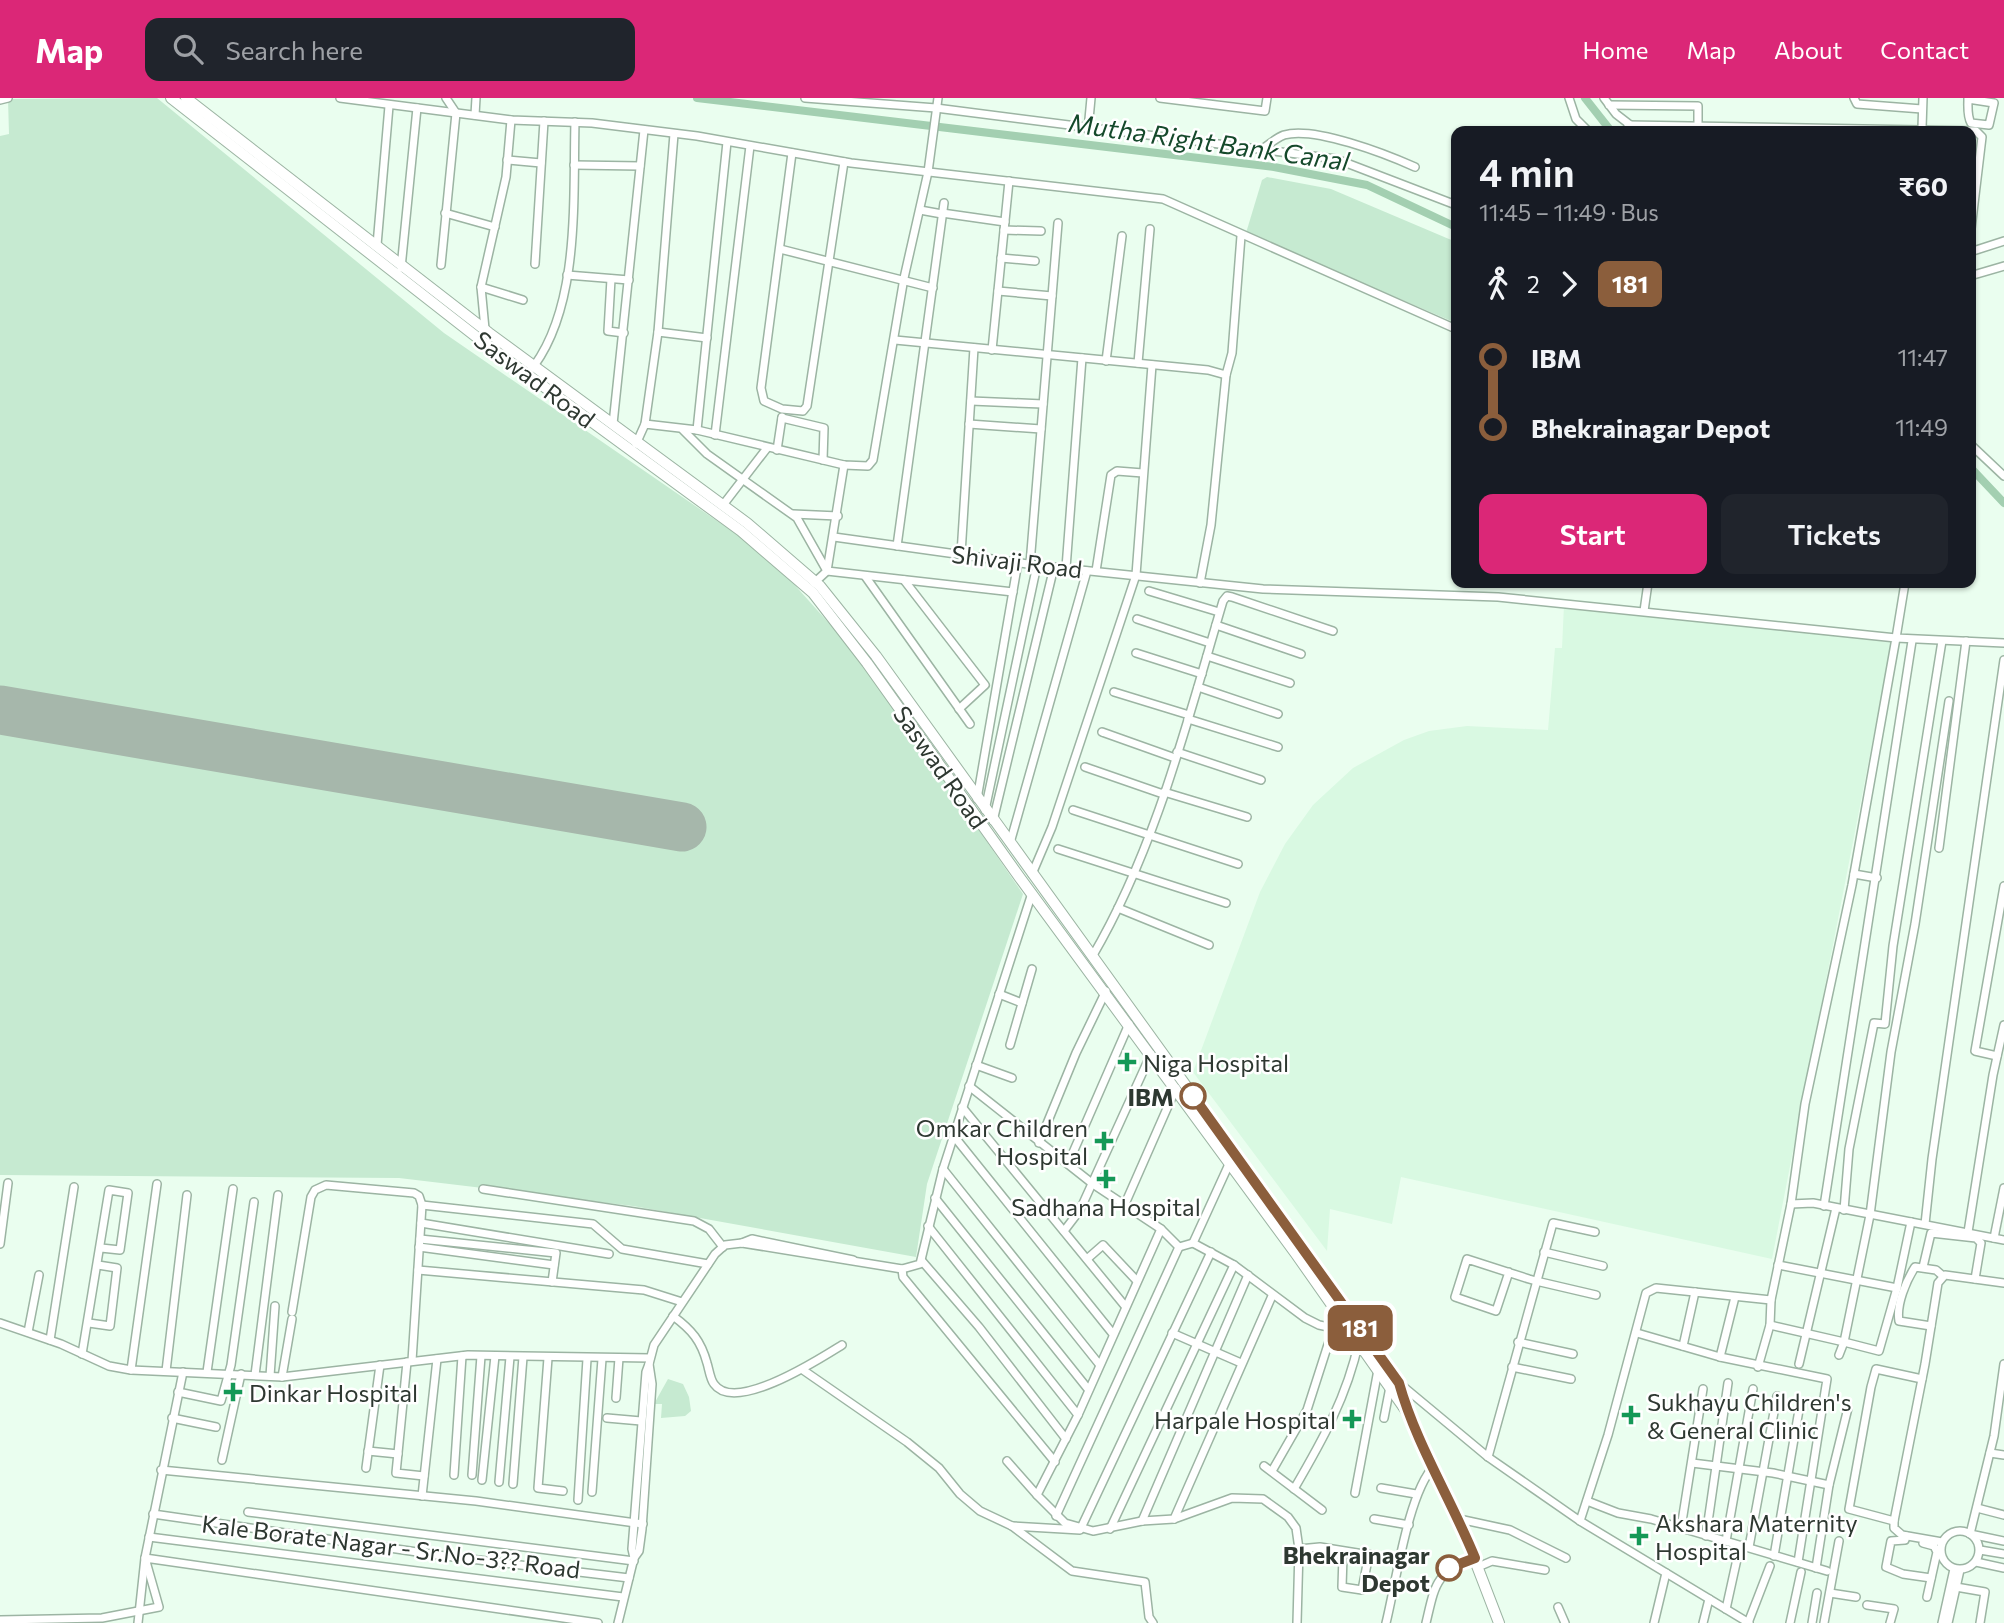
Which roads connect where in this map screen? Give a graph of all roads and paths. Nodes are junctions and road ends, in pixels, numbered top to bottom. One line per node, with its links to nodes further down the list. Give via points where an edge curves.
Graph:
1 (8, 98): 18 (street)
2 (171, 98): 75 (highway, Saswad Road)
3 (186, 98): 65 (highway, Saswad Road)
4 (340, 98): 20 (street)
5 (446, 98): 24 (street)
6 (475, 98): 26 (street)
7 (805, 98): 19 (street)
8 (938, 98): 25 (street)
9 (1091, 98): 36 (street)
10 (1160, 98): 16 (street)
11 (1267, 98): 16 (street, via 1265,111)
12 (1569, 98): 32 (street)
13 (1604, 98): 21 (street)
14 (1854, 98): 23 (street, via 1857,104)
15 (1923, 98): 23 (street)
16 (1182, 99)
17 (1968, 99): 17 (street, via 1994,103 1988,125 1970,123)
18 (0, 100)
19 (856, 101): 25 (street)
20 (389, 106): 22 (street); 65 (street)
21 (1609, 106): 30 (street); 31 (street, via 1698,106)
22 (417, 108): 24 (street); 71 (street)
23 (1923, 109): 34 (street)
24 (456, 113): 26 (street); 55 (street)
25 (936, 113): 36 (street); 50 (street)
26 (475, 115): 27 (street)
27 (510, 120): 28 (street); 44 (street)
28 (544, 121): 29 (street); 46 (street)
29 (575, 122): 35 (street); 47 (street)
30 (1628, 125): 31 (street)
31 (1698, 125): 33 (street)
32 (1583, 126)
33 (1704, 126)
34 (1923, 126)
35 (644, 130): 38 (street); 48 (street)
36 (1088, 130): 41 (street)
37 (1976, 132): 43 (street, via 1980,134)
38 (674, 134): 39 (street); 88 (street)
39 (727, 142): 40 (street); 90 (street)
40 (750, 146): 42 (street); 112 (street)
41 (1261, 150): 49 (street, via 1281,136 1322,137); 53 (street, via 1336,159)
42 (792, 153): 45 (street); 66 (street)
43 (1976, 155)
44 (507, 160): 46 (street); 59 (street)
45 (844, 162): 50 (street); 69 (street)
46 (541, 163): 72 (street)
47 (574, 165): 48 (street); 77 (street)
48 (640, 166): 80 (street)
49 (1415, 167)
50 (928, 172): 51 (street); 54 (street)
51 (1009, 181): 58 (street); 63 (street, via 1163,200)
52 (944, 203): 56 (street)
53 (1451, 203)
54 (920, 210): 56 (street); 78 (street)
55 (445, 213): 59 (street); 73 (street)
56 (942, 213): 58 (street); 82 (street)
57 (1058, 223): 84 (street)
58 (1004, 226): 61 (street); 68 (street)
59 (495, 227): 81 (street)
60 (1150, 229): 98 (street)
61 (1041, 231)
62 (1122, 236): 97 (street)
63 (1241, 236): 86 (street); 101 (street, via 1232,353)
64 (2004, 241): 67 (street)
65 (377, 245): 71 (highway, Saswad Road)
66 (780, 249): 69 (street); 104 (street, via 761,388 764,401)
67 (1976, 250)
68 (1001, 258): 70 (street); 83 (street)
69 (830, 260): 78 (street); 104 (street, via 807,406 803,411)
70 (1035, 261)
71 (403, 264): 75 (street); 87 (highway, Saswad Road)
72 (535, 264)
73 (441, 265)
74 (2004, 266): 76 (street)
75 (397, 274): 113 (highway, Saswad Road, via 483,342)
76 (1976, 274)
77 (567, 275): 79 (street); 100 (street, via 563,309)
78 (904, 278): 82 (street); 91 (street)
79 (611, 279): 80 (street); 89 (street, via 608,331)
80 (629, 280): 89 (street)
81 (481, 287): 85 (street); 87 (street)
82 (933, 288): 92 (street)
83 (998, 291): 84 (street); 94 (street)
84 (1052, 296): 95 (street)
85 (523, 300)
86 (1451, 328)
87 (485, 330): 100 (highway, Saswad Road)
88 (658, 332): 90 (street); 107 (street)
89 (624, 333): 106 (street)
90 (707, 338): 111 (street)
91 (895, 341): 92 (street); 118 (street, via 873,460 868,466)
92 (927, 344): 93 (street); 126 (street)
93 (974, 348): 94 (street); 102 (street)
94 (992, 350): 95 (street)
95 (1048, 355): 96 (street); 103 (street)
96 (1082, 358): 97 (street); 131 (street)
97 (1106, 361): 98 (street)
98 (1138, 363): 99 (street)
99 (1152, 365): 101 (street); 119 (street)
100 (534, 366): 106 (highway, Saswad Road)
101 (1226, 374): 138 (street, via 1211,526)
102 (971, 401): 103 (street); 108 (street)
103 (1044, 404): 110 (street)
104 (782, 409): 105 (street)
105 (782, 418): 115 (street); 117 (street, via 824,428)
106 (613, 424): 113 (highway, Saswad Road)
107 (645, 424): 109 (street); 113 (street)
108 (969, 424): 110 (street); 127 (street)
109 (683, 429): 111 (street); 121 (street)
110 (1041, 429): 129 (street)
111 (697, 430): 112 (street)
112 (715, 435): 114 (street)
113 (634, 446): 122 (highway, Saswad Road); 139 (highway, Saswad Road)
114 (767, 447): 115 (street); 121 (street)
115 (777, 450): 117 (street)
116 (1976, 450): 120 (street)
117 (823, 460): 118 (street)
118 (844, 465): 124 (street)
119 (1143, 473): 134 (street, via 1117,471 1111,475); 135 (street)
120 (2004, 476)
121 (741, 479): 122 (street); 123 (street)
122 (723, 505): 139 (highway, Saswad Road)
123 (789, 513): 124 (street); 133 (street, via 797,518)
124 (838, 516): 125 (street)
125 (834, 537): 126 (street, Shivaji Road); 133 (street)
126 (897, 546): 127 (street, Shivaji Road)
127 (961, 554): 128 (street, Shivaji Road)
128 (1018, 562): 129 (street, Shivaji Road); 143 (street)
129 (1034, 564): 130 (street, Shivaji Road); 175 (street)
130 (1054, 567): 131 (street, Shivaji Road); 178 (street)
131 (1066, 568): 132 (street, Shivaji Road)
132 (1087, 570): 134 (street, Shivaji Road); 180 (street)
133 (827, 571): 136 (street); 139 (street)
134 (1096, 572): 135 (street, Shivaji Road)
135 (1136, 575): 138 (street, Shivaji Road); 186 (street)
136 (865, 576): 137 (street); 164 (street)
137 (904, 580): 143 (street); 164 (street, via 985,685)
138 (1200, 583): 144 (street, Shivaji Road, via 1498,597)
139 (812, 585): 174 (highway, Saswad Road, via 876,656); 189 (highway, Saswad Road)
140 (1647, 588): 144 (street)
141 (1904, 588): 149 (street)
142 (1149, 591): 145 (street)
143 (1013, 592): 174 (street)
144 (1644, 611): 149 (street, Shivaji Road)
145 (1220, 612): 147 (street); 148 (street, via 1227,596)
146 (1137, 620): 153 (street)
147 (1216, 625): 153 (street); 156 (street)
148 (1333, 631)
149 (1896, 638): 150 (street, Shivaji Road); 185 (street)
150 (1912, 641): 151 (street, Shivaji Road); 187 (street)
151 (1942, 641): 152 (street, Shivaji Road); 229 (street, via 1893,946 1885,1024 1874,1023)
152 (1966, 641): 154 (street, Shivaji Road); 181 (street)
153 (1210, 643): 157 (street)
154 (2004, 643)
155 (1136, 653): 159 (street)
156 (1301, 654)
157 (1207, 656): 159 (street); 160 (street)
158 (2004, 660): 233 (street)
159 (1202, 674): 161 (street)
160 (1290, 683)
161 (1198, 687): 165 (street); 166 (street)
162 (1114, 692): 166 (street)
163 (1949, 701): 230 (street, via 1891,1052)
164 (959, 709): 167 (street)
165 (1278, 714)
166 (1189, 717): 169 (street); 170 (street)
167 (970, 724)
168 (1102, 732): 170 (street)
169 (1278, 747)
170 (1176, 755): 172 (street); 173 (street)
171 (1085, 767): 173 (street)
172 (1261, 780)
173 (1163, 793): 177 (street); 179 (street)
174 (977, 799): 175 (highway, Saswad Road)
175 (985, 810): 178 (highway, Saswad Road)
176 (1073, 810): 179 (street)
177 (1247, 817)
178 (993, 821): 180 (highway, Saswad Road)
179 (1149, 836): 183 (street); 184 (street)
180 (1010, 845): 186 (highway, Saswad Road)
181 (1939, 848)
182 (1058, 849): 184 (street)
183 (1238, 864)
184 (1135, 873): 190 (street); 192 (street)
185 (1854, 874): 187 (street); 226 (street, via 1805,1104)
186 (1032, 876): 194 (highway, Saswad Road)
187 (1877, 878): 228 (street)
188 (2004, 886): 191 (street)
189 (1032, 893): 196 (highway, Saswad Road); 197 (street)
190 (1226, 903)
191 (2002, 907): 203 (street, via 1975,1051)
192 (1118, 908): 193 (street); 194 (street)
193 (1209, 945)
194 (1092, 957): 314 (highway, Saswad Road)
195 (1032, 969): 198 (street)
196 (1106, 991): 199 (highway, Saswad Road); 210 (street)
197 (999, 994): 198 (street); 204 (street)
198 (1022, 1003): 201 (street)
199 (1129, 1024): 202 (highway, Saswad Road); 212 (street)
200 (2004, 1024): 203 (street)
201 (1010, 1045)
202 (1151, 1054): 207 (highway, Saswad Road); 216 (street)
203 (1997, 1056): 238 (street)
204 (976, 1065): 205 (street); 206 (street)
205 (1012, 1078)
206 (969, 1086): 208 (street); 210 (street)
207 (1175, 1088): 211 (highway, Saswad Road); 225 (street)
208 (962, 1107): 209 (street); 236 (street)
209 (953, 1135): 213 (street); 290 (street)
210 (1039, 1143): 212 (street)
211 (1230, 1162): 242 (street); 287 (highway, Saswad Road)
212 (1068, 1164): 216 (street)
213 (943, 1169): 223 (street); 318 (street)
214 (8, 1183): 243 (street)
215 (157, 1184): 324 (street)
216 (1093, 1184): 225 (street); 236 (street)
217 (74, 1188): 292 (street)
218 (2004, 1188): 239 (street)
219 (233, 1189): 329 (street)
220 (483, 1189): 244 (street, via 694,1221 709,1229)
221 (187, 1195): 327 (street)
222 (278, 1195): 332 (street)
223 (935, 1198): 234 (street); 339 (street)
224 (254, 1202): 330 (street)
225 (1125, 1204): 235 (street)
226 (1791, 1204): 228 (street); 255 (street)
227 (422, 1206): 232 (street); 252 (street, via 593,1224 622,1249); 334 (street, via 419,1196 407,1190 326,1185 315,1190)
228 (1824, 1206): 229 (street)
229 (1840, 1209): 230 (street); 261 (street)
230 (1870, 1215): 231 (street); 266 (street)
231 (1911, 1222): 233 (street); 271 (street)
232 (421, 1223): 241 (street); 249 (street)
233 (1925, 1224): 238 (street)
234 (928, 1226): 251 (street); 347 (street)
235 (1161, 1229): 245 (street); 267 (street)
236 (1064, 1231): 250 (street)
237 (1595, 1232): 248 (street, via 1553,1223)
238 (1968, 1232): 239 (street)
239 (1994, 1238): 240 (street)
240 (2004, 1240)
241 (419, 1243): 259 (street); 269 (street, via 556,1253)
242 (1193, 1243): 245 (street); 247 (street)
243 (0, 1244)
244 (723, 1247): 252 (street); 258 (street, via 752,1239)
245 (1179, 1247): 396 (street)
246 (101, 1248): 246 (street, via 109,1191 128,1193 120,1250); 253 (street)
247 (1211, 1252): 254 (street); 288 (street)
248 (1544, 1252): 256 (street); 268 (street)
249 (610, 1254)
250 (1087, 1259): 267 (street, via 1103,1245); 279 (street)
251 (922, 1261): 258 (street, via 912,1269); 353 (street)
252 (708, 1264): 277 (street)
253 (99, 1265): 282 (street); 282 (street, via 117,1268 110,1326)
254 (1234, 1265): 263 (street); 296 (street)
255 (1778, 1265): 261 (street); 276 (street)
256 (1603, 1266)
257 (1923, 1267): 264 (street); 265 (street, via 1931,1233 1976,1238 1981,1243); 284 (street, via 1910,1275 1898,1316 1903,1322)
258 (902, 1269): 362 (street, via 903,1277)
259 (418, 1270): 269 (street); 315 (street)
260 (1509, 1272): 260 (street, via 1467,1259 1455,1297 1496,1311); 268 (street)
261 (1822, 1274): 266 (street); 291 (street)
262 (39, 1275): 286 (street)
263 (1248, 1275): 274 (street); 299 (street)
264 (1943, 1276): 265 (street); 284 (street)
265 (1975, 1279): 270 (street)
266 (1858, 1280): 271 (street); 295 (street)
267 (1137, 1281): 279 (street)
268 (1536, 1281): 273 (street); 294 (street)
269 (552, 1282): 277 (street, via 644,1290)
270 (2004, 1283)
271 (1897, 1288): 295 (street, via 1879,1351)
272 (1695, 1292): 275 (street); 289 (street, via 1650,1289); 298 (street)
273 (1596, 1295)
274 (1272, 1296): 285 (street, via 1305,1318); 317 (street)
275 (1735, 1297): 276 (street); 308 (street)
276 (1771, 1300): 283 (street)
277 (682, 1303): 280 (street)
278 (275, 1306): 333 (street)
279 (1125, 1306): 290 (street)
280 (673, 1316): 316 (street, via 654,1345); 325 (street, via 698,1337 713,1383 720,1390 746,1390)
281 (0, 1323): 286 (street)
282 (89, 1323): 300 (street)
283 (1770, 1325): 291 (street); 323 (street)
284 (1931, 1326): 335 (street)
285 (1333, 1329): 287 (street); 370 (street, via 1307,1410)
286 (28, 1332): 292 (street)
287 (1352, 1332): 293 (highway, Saswad Road)
288 (1172, 1333): 296 (street); 408 (street)
289 (1636, 1333): 298 (street); 390 (street)
290 (1113, 1334): 318 (street)
291 (1805, 1336): 295 (street); 319 (street)
292 (50, 1340): 300 (street)
293 (1359, 1341): 326 (highway, Saswad Road); 382 (street, via 1338,1409)
294 (1518, 1342): 301 (street); 322 (street)
295 (1844, 1342): 302 (street)
296 (1195, 1344): 299 (street); 407 (street)
297 (842, 1345): 325 (street)
298 (1682, 1346): 308 (street)
299 (1214, 1352): 317 (street); 400 (street)
300 (82, 1354): 324 (street)
301 (1573, 1354)
302 (1839, 1355)
303 (462, 1356): 304 (street); 311 (street); 372 (street)
304 (481, 1356): 305 (street); 373 (street)
305 (495, 1356): 306 (street); 376 (street)
306 (510, 1357): 307 (street); 378 (street)
307 (523, 1357): 309 (street); 379 (street)
308 (1720, 1357): 323 (street)
309 (548, 1358): 312 (street); 383 (street, via 538,1488)
310 (620, 1358): 313 (street); 316 (street); 344 (street)
311 (437, 1359): 315 (street); 374 (street)
312 (587, 1359): 313 (street); 389 (street)
313 (602, 1359): 384 (street)
314 (1383, 1359): 326 (street); 338 (highway, Saswad Road)
315 (410, 1361): 321 (street); 356 (street)
316 (650, 1361): 351 (street); 357 (street, via 653,1373)
317 (1241, 1363): 397 (street)
318 (1098, 1364): 339 (street)
319 (1799, 1364)
320 (2004, 1364): 355 (street)
321 (380, 1365): 334 (street); 354 (street)
322 (1512, 1367): 336 (street); 359 (street)
323 (1758, 1367): 377 (street, via 1828,1379)
324 (131, 1370): 327 (street)
325 (803, 1370): 405 (street, via 907,1442 981,1511)
326 (1378, 1370): 338 (highway, Saswad Road); 385 (street)
327 (166, 1371): 328 (street)
328 (183, 1371): 329 (street); 342 (street)
329 (207, 1372): 330 (street)
330 (229, 1373): 331 (street); 342 (street, via 221,1401)
331 (241, 1374): 332 (street); 360 (street)
332 (255, 1375): 333 (street)
333 (270, 1376): 334 (street)
334 (282, 1377)
335 (1922, 1379): 402 (street); 402 (street, via 1876,1369 1871,1387 1849,1509)
336 (1571, 1380)
337 (1728, 1383): 364 (street)
338 (1394, 1385): 350 (street); 359 (street); 366 (highway, Saswad Road)
339 (1088, 1389): 347 (street)
340 (1703, 1389): 363 (street)
341 (1753, 1389): 368 (street)
342 (178, 1392): 348 (street)
343 (1777, 1396): 371 (street)
344 (616, 1398)
345 (1800, 1405): 375 (street)
346 (1848, 1408): 380 (street)
347 (1078, 1415): 353 (street)
348 (172, 1418): 352 (street); 369 (street)
349 (607, 1418): 351 (street)
350 (1384, 1418)
351 (641, 1421): 357 (street)
352 (216, 1427)
353 (1066, 1439): 362 (street)
354 (368, 1451): 356 (street); 367 (street)
355 (1990, 1453): 358 (street); 391 (street)
356 (398, 1454): 374 (street, via 396,1473)
357 (644, 1455): 403 (street)
358 (2004, 1455)
359 (1488, 1457): 401 (street)
360 (222, 1460)
361 (1007, 1461): 387 (street)
362 (1055, 1462): 387 (street)
363 (1692, 1463): 364 (street); 406 (street)
364 (1717, 1465): 368 (street); 410 (street)
365 (1264, 1466): 370 (street)
366 (1434, 1466): 386 (street); 399 (highway, Saswad Road)
367 (366, 1468)
368 (1740, 1469): 371 (street); 413 (street)
369 (161, 1470): 388 (street); 394 (street)
370 (1272, 1471): 382 (street)
371 (1764, 1472): 375 (street); 418 (street)
372 (454, 1475)
373 (472, 1475)
374 (424, 1476): 388 (street)
375 (1788, 1476): 377 (street); 424 (street)
376 (482, 1480)
377 (1812, 1480): 380 (street); 431 (street)
378 (499, 1482)
379 (513, 1483)
380 (1829, 1485): 434 (street)
381 (1381, 1488): 386 (street)
382 (1294, 1489): 392 (street)
383 (563, 1491)
384 (592, 1492)
385 (1355, 1493)
386 (1416, 1494): 404 (street)
387 (1037, 1495): 396 (street)
388 (422, 1496): 403 (street)
389 (578, 1500)
390 (1587, 1501): 401 (street); 406 (street)
391 (1976, 1508): 395 (street); 409 (street)
392 (1322, 1510)
393 (248, 1512): 427 (street)
394 (153, 1514): 411 (street); 441 (street, Kale Borate Nagar - Sr.No-3?? Road)
395 (2004, 1515)
396 (1056, 1516): 408 (street)
397 (1174, 1519): 400 (street); 419 (street, via 1232,1498 1263,1499 1296,1528)
398 (1374, 1519): 404 (street)
399 (1459, 1519): 426 (street, via 1502,1527); 430 (highway, Saswad Road)
400 (1142, 1521): 407 (street)
401 (1580, 1521): 440 (street)
402 (1894, 1521): 412 (street, via 1897,1533)
403 (639, 1524): 427 (street)
404 (1409, 1525): 429 (street)
405 (1012, 1526): 408 (street); 462 (street, via 1072,1571 1145,1583)
406 (1681, 1528): 410 (street)
407 (1110, 1529): 408 (street)
408 (1080, 1530)
409 (1970, 1534): 415 (street); 417 (street, via 1952,1533); 420 (street)
410 (1706, 1536): 413 (street)
411 (149, 1537): 425 (street); 446 (street)
412 (1905, 1538): 416 (street); 442 (street, via 1891,1541 1886,1567)
413 (1726, 1541): 418 (street)
414 (1839, 1541): 445 (street)
415 (2004, 1541)
416 (1929, 1542): 417 (street); 442 (street, via 1937,1552)
417 (1942, 1542): 436 (street, via 1941,1555)
418 (1749, 1547): 424 (street)
419 (1299, 1549): 421 (street); 463 (street)
420 (1980, 1550): 422 (street); 432 (street)
421 (1369, 1554): 423 (street, via 1362,1590 1342,1587); 429 (street)
422 (2004, 1554)
423 (1343, 1556)
424 (1774, 1556): 431 (street)
425 (145, 1558): 453 (street); 453 (street, via 159,1607); 460 (street)
426 (1566, 1558)
427 (634, 1559): 441 (street)
428 (1737, 1559): 452 (street)
429 (1401, 1560): 464 (street)
430 (1476, 1562): 437 (street); 465 (street, via 1448,1569 1440,1576); 466 (highway, Saswad Road)
431 (1798, 1562): 434 (street)
432 (1976, 1562): 435 (street); 436 (street)
433 (1770, 1566): 470 (street)
434 (1816, 1568): 438 (street)
435 (2004, 1568)
436 (1957, 1569): 443 (street); 475 (street)
437 (1545, 1570)
438 (1827, 1571)
439 (1801, 1572): 471 (street)
440 (1666, 1573): 449 (street); 468 (street)
441 (629, 1578): 446 (street)
442 (1931, 1578): 448 (street)
443 (1956, 1587): 476 (street); 477 (street, via 1985,1592)
444 (1817, 1593): 472 (street)
445 (1830, 1593): 447 (street); 473 (street)
446 (623, 1597): 461 (street)
447 (1856, 1597)
448 (1927, 1597)
449 (1709, 1599): 452 (street); 469 (street)
450 (1867, 1605): 458 (street, via 1894,1609)
451 (1558, 1607): 467 (street)
452 (1726, 1609): 470 (street)
453 (138, 1610): 455 (street); 459 (street)
454 (0, 1620): 456 (street)
455 (102, 1620): 457 (street)
456 (41, 1621): 457 (street)
457 (67, 1621)
458 (1890, 1622): 474 (street)
459 (138, 1623)
460 (598, 1623)
461 (618, 1623)
462 (1153, 1623)
463 (1297, 1623)
464 (1386, 1623)
465 (1426, 1623)
466 (1499, 1623)
467 (1564, 1623)
468 (1654, 1623)
469 (1703, 1623)
470 (1749, 1623)
471 (1790, 1623)
472 (1812, 1623)
473 (1824, 1623)
474 (1900, 1623)
475 (1942, 1623)
476 (1948, 1623)
477 (1980, 1623)

